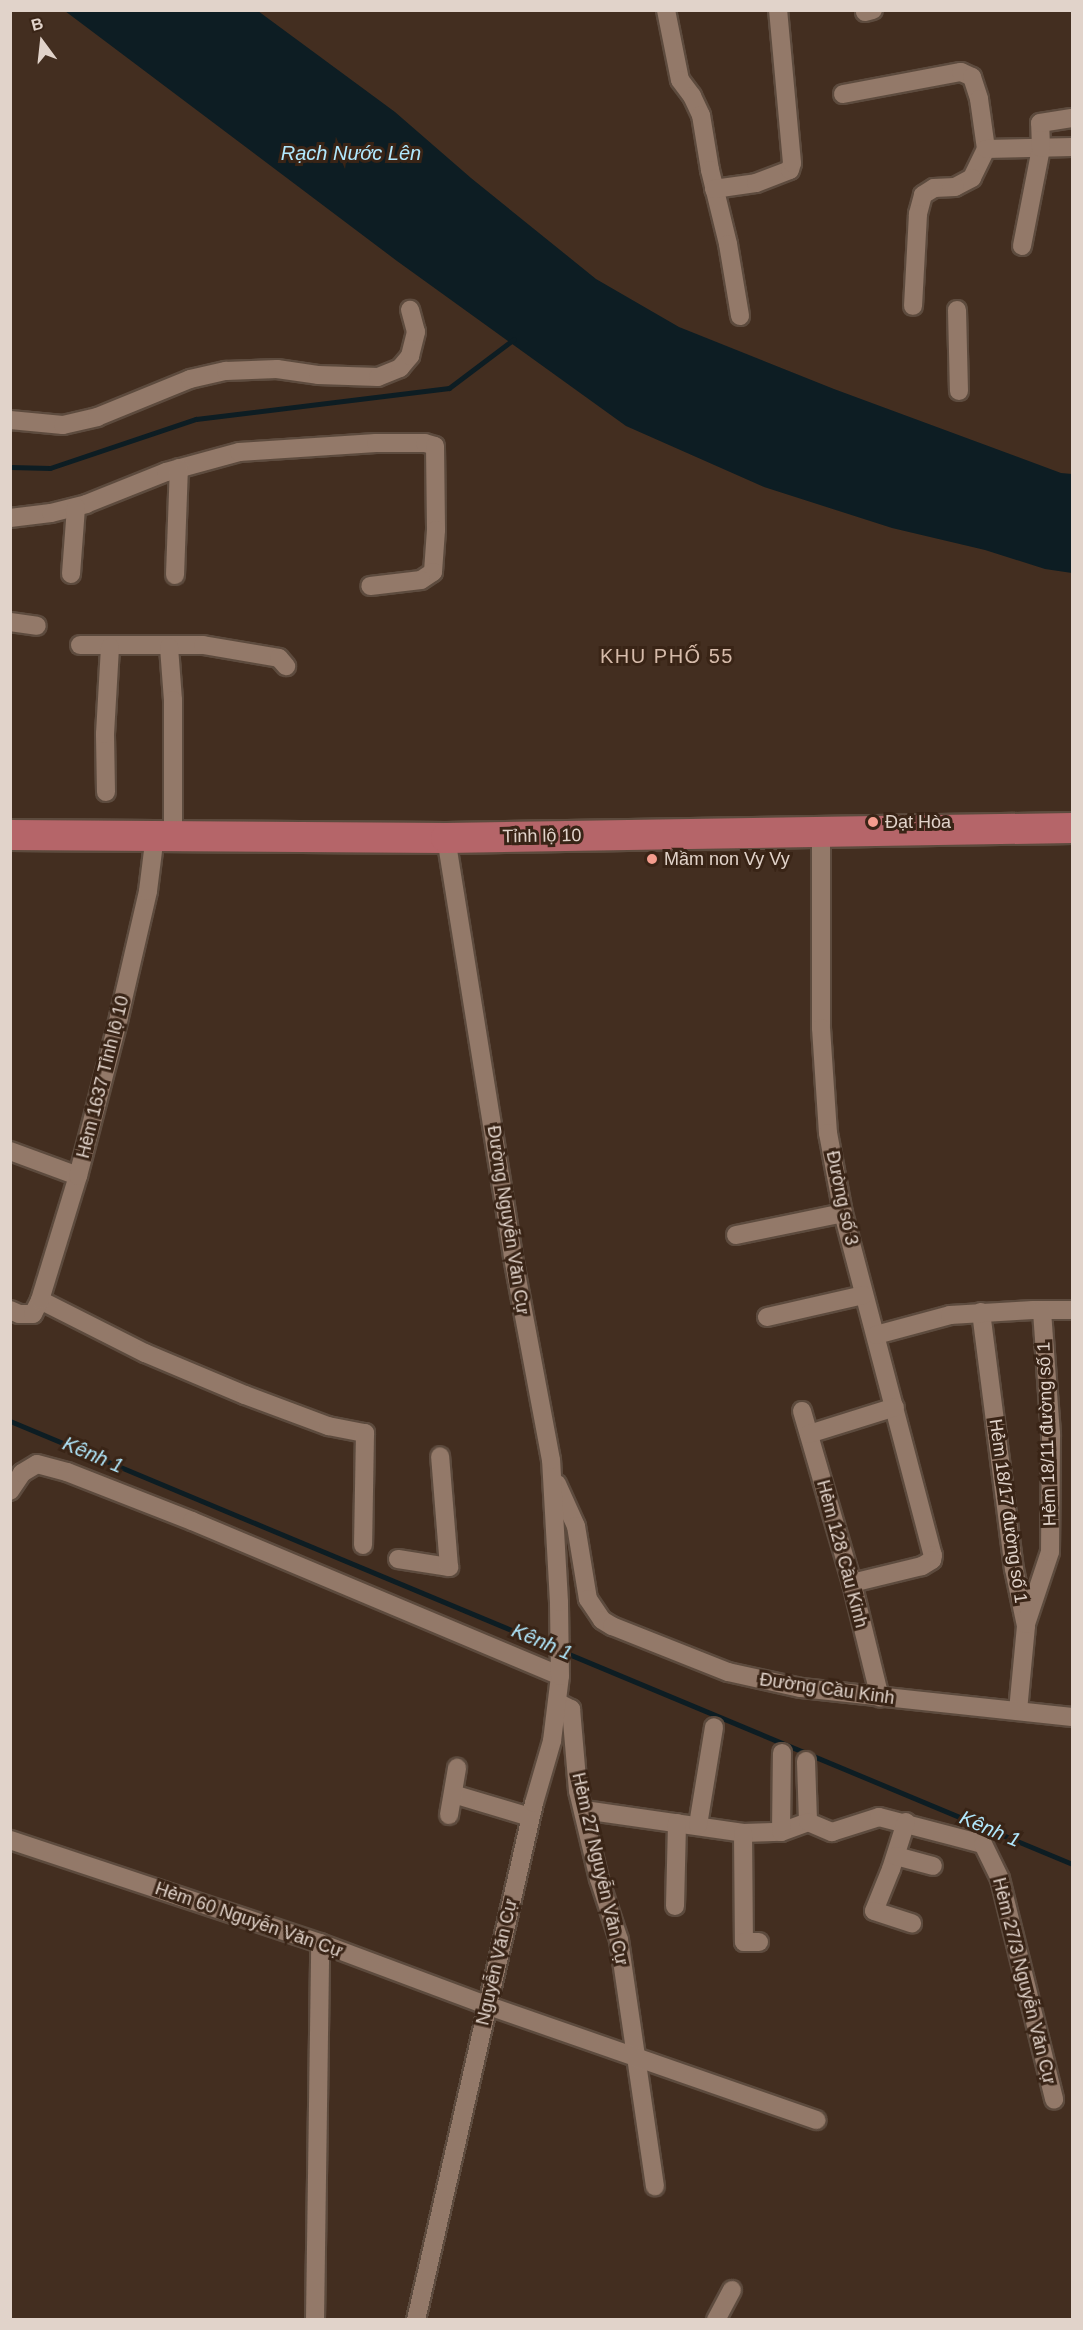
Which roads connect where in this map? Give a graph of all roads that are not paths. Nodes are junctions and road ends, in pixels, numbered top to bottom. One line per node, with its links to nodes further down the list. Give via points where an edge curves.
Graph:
1 (666, 10): 8 (street, via 680,80 701,115)
2 (778, 10): 8 (street, via 790,170 756,183)
3 (843, 94): 7 (street, via 961,72 972,77)
4 (1072, 118): 6 (street, via 1040,123)
5 (1072, 147): 6 (street)
6 (1041, 148): 7 (street); 9 (street)
7 (986, 149): 10 (street, via 972,178 955,186 934,188 923,195 918,214)
8 (714, 189): 13 (street)
9 (1022, 246)
10 (913, 306)
11 (410, 310): 15 (street, via 416,332 410,356 400,368 378,377 277,369 226,371 190,379 74,423)
12 (957, 310): 14 (street)
13 (740, 316)
14 (959, 392)
15 (10, 420)
16 (179, 468): 17 (street); 20 (street); 21 (street, via 239,452 376,443 435,446 433,572 421,580)
17 (76, 507): 18 (street); 19 (street)
18 (10, 518)
19 (71, 574)
20 (175, 575)
21 (370, 586)
22 (10, 622): 23 (street)
23 (37, 626)
24 (80, 645): 25 (street)
25 (110, 647): 26 (street); 28 (street)
26 (169, 647): 27 (street, via 226,648 279,658); 32 (street, Hẻm 1637 Tỉnh lộ 10, via 173,700)
27 (286, 666)
28 (106, 792)
29 (1072, 828): 30 (main road, Tỉnh lộ 10)
30 (820, 832): 33 (main road, Tỉnh lộ 10); 36 (street, Đường số 3, via 821,1028 828,1133)
31 (10, 834): 32 (main road, Tỉnh lộ 10)
32 (164, 835): 33 (main road, Tỉnh lộ 10); 35 (street, Hẻm 1637 Tỉnh lộ 10)
33 (446, 838): 50 (street, Đường Nguyễn Văn Cự, via 513,1256)
34 (10, 1151): 35 (street)
35 (78, 1176): 39 (street, Hẻm 1637 Tỉnh lộ 10)
36 (843, 1213): 37 (street); 38 (street, Đường số 3)
37 (736, 1235)
38 (864, 1294): 44 (street); 45 (street, Đường số 3)
39 (37, 1307): 40 (street, via 19,1314); 52 (street, via 245,1395 328,1426 364,1433)
40 (10, 1310)
41 (1042, 1310): 42 (street); 43 (street); 56 (street, Hẻm 18/11 đường số 1, via 1051,1434 1050,1552)
42 (1072, 1310)
43 (981, 1312): 45 (street); 56 (street, Hẻm 18/17 đường số 1, via 1014,1569)
44 (768, 1317)
45 (876, 1335): 46 (street, Đường số 3)
46 (895, 1407): 48 (street); 54 (street, Đường số 3, via 932,1560 922,1566)
47 (802, 1411): 48 (street, Hẻm 128 Cầu Kinh)
48 (809, 1434): 54 (street, Hẻm 128 Cầu Kinh)
49 (440, 1456): 53 (street, via 448,1567)
50 (554, 1477): 55 (street, Đường Nguyễn Văn Cự); 58 (street, Đường Cầu Kinh, via 576,1526 588,1599 602,1620 728,1672 801,1688)
51 (10, 1491): 57 (street, via 22,1473 37,1464 67,1472)
52 (363, 1545)
53 (398, 1559)
54 (852, 1583): 58 (street, Hẻm 128 Cầu Kinh)
55 (560, 1602): 57 (street, Nguyễn Văn Cự)
56 (1026, 1626): 60 (street, Hẻm 18/17 đường số 1)
57 (560, 1676): 59 (street, Nguyễn Văn Cự)
58 (880, 1698): 60 (street, Đường Cầu Kinh)
59 (556, 1702): 67 (street, Hẻm 27 Nguyễn Văn Cự, via 570,1709 578,1791); 69 (street, Nguyễn Văn Cự, via 552,1741)
60 (1018, 1710): 61 (street, Đường Cầu Kinh)
61 (1072, 1717)
62 (714, 1727): 73 (street)
63 (782, 1753): 74 (street)
64 (806, 1761): 70 (street)
65 (458, 1768): 66 (street)
66 (453, 1794): 68 (street); 69 (street)
67 (584, 1810): 72 (street); 84 (street, Hẻm 27 Nguyễn Văn Cự, via 599,1880 619,1940)
68 (449, 1815)
69 (530, 1817): 83 (street, Nguyễn Văn Cự)
70 (808, 1822): 71 (street, Hẻm 27/3 Nguyễn Văn Cự, via 832,1832 879,1817); 74 (street)
71 (906, 1822): 77 (street); 85 (street, Hẻm 27/3 Nguyễn Văn Cự, via 983,1844 1000,1879)
72 (677, 1823): 73 (street); 79 (street)
73 (698, 1825): 75 (street)
74 (781, 1832): 75 (street)
75 (744, 1833): 81 (street, via 744,1942)
76 (10, 1840): 82 (street, Hẻm 60 Nguyễn Văn Cự)
77 (896, 1856): 78 (street); 80 (street, via 874,1911)
78 (933, 1866)
79 (675, 1906)
80 (912, 1923)
81 (759, 1942)
82 (320, 1943): 83 (street, Hẻm 60 Nguyễn Văn Cự); 89 (street)
83 (486, 2005): 84 (street, Hẻm 60 Nguyễn Văn Cự); 90 (street, Nguyễn Văn Cự)
84 (637, 2058): 86 (street, Hẻm 60 Nguyễn Văn Cự); 87 (street, Hẻm 27 Nguyễn Văn Cự)
85 (1054, 2099)
86 (817, 2120)
87 (655, 2186)
88 (732, 2290): 91 (street)
89 (315, 2319)
90 (416, 2319)
91 (716, 2319)

